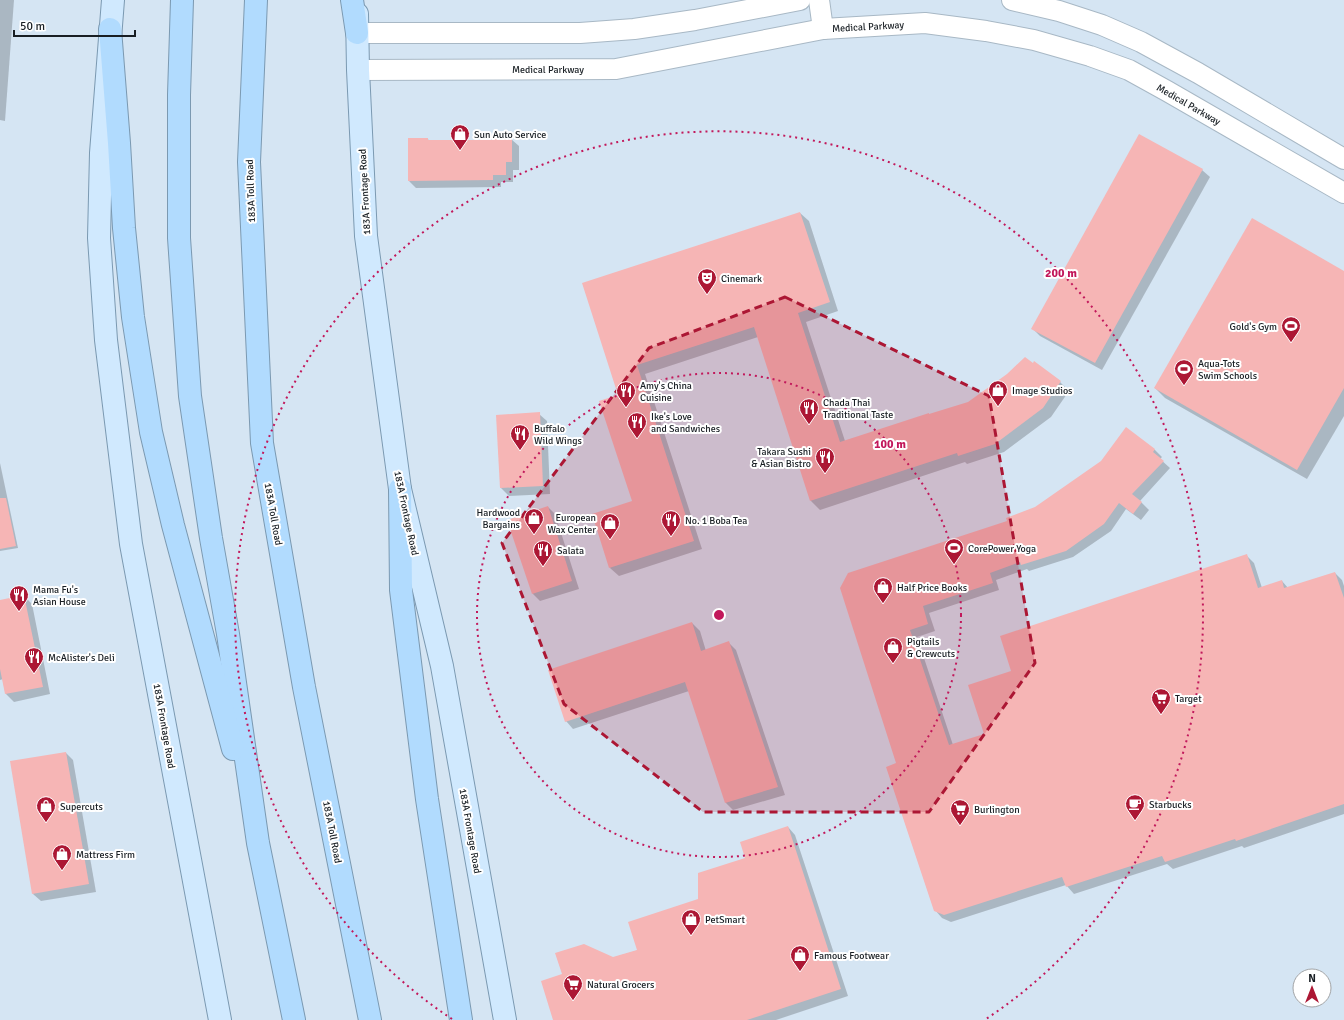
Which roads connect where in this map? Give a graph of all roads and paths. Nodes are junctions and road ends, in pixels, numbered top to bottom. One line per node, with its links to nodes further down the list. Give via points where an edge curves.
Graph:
1 (113, 0): 9 (main road, 183A Frontage Road)
2 (182, 0): 18 (highway, via 179,238 190,396)
3 (256, 0): 21 (highway, 183A Toll Road, via 249,162 262,443 304,687)
4 (352, 0): 11 (highway)
5 (357, 0): 11 (main road, 183A Frontage Road)
6 (800, 0): 11 (street, via 695,20 588,33)
7 (819, 0): 10 (street)
8 (1012, 0): 13 (street, via 1102,25 1141,42)
9 (110, 29): 18 (highway, via 133,317 151,432 173,525); 19 (main road, 183A Frontage Road, via 101,153 99,238 106,340 131,544)
10 (823, 29): 12 (street, Medical Parkway, via 616,69); 14 (street, Medical Parkway, via 925,23 1034,40 1129,70)
11 (357, 33): 12 (main road, 183A Frontage Road)
12 (358, 70): 17 (main road, 183A Frontage Road, via 366,236)
13 (1263, 113): 14 (street); 15 (street)
14 (1246, 137): 16 (street, Medical Parkway)
15 (1344, 159)
16 (1344, 193)
17 (400, 489): 22 (highway, via 401,590 427,799); 23 (main road, 183A Frontage Road, via 442,666)
18 (258, 842): 20 (highway)
19 (220, 1020)
20 (294, 1020)
21 (370, 1020)
22 (461, 1020)
23 (505, 1020)

